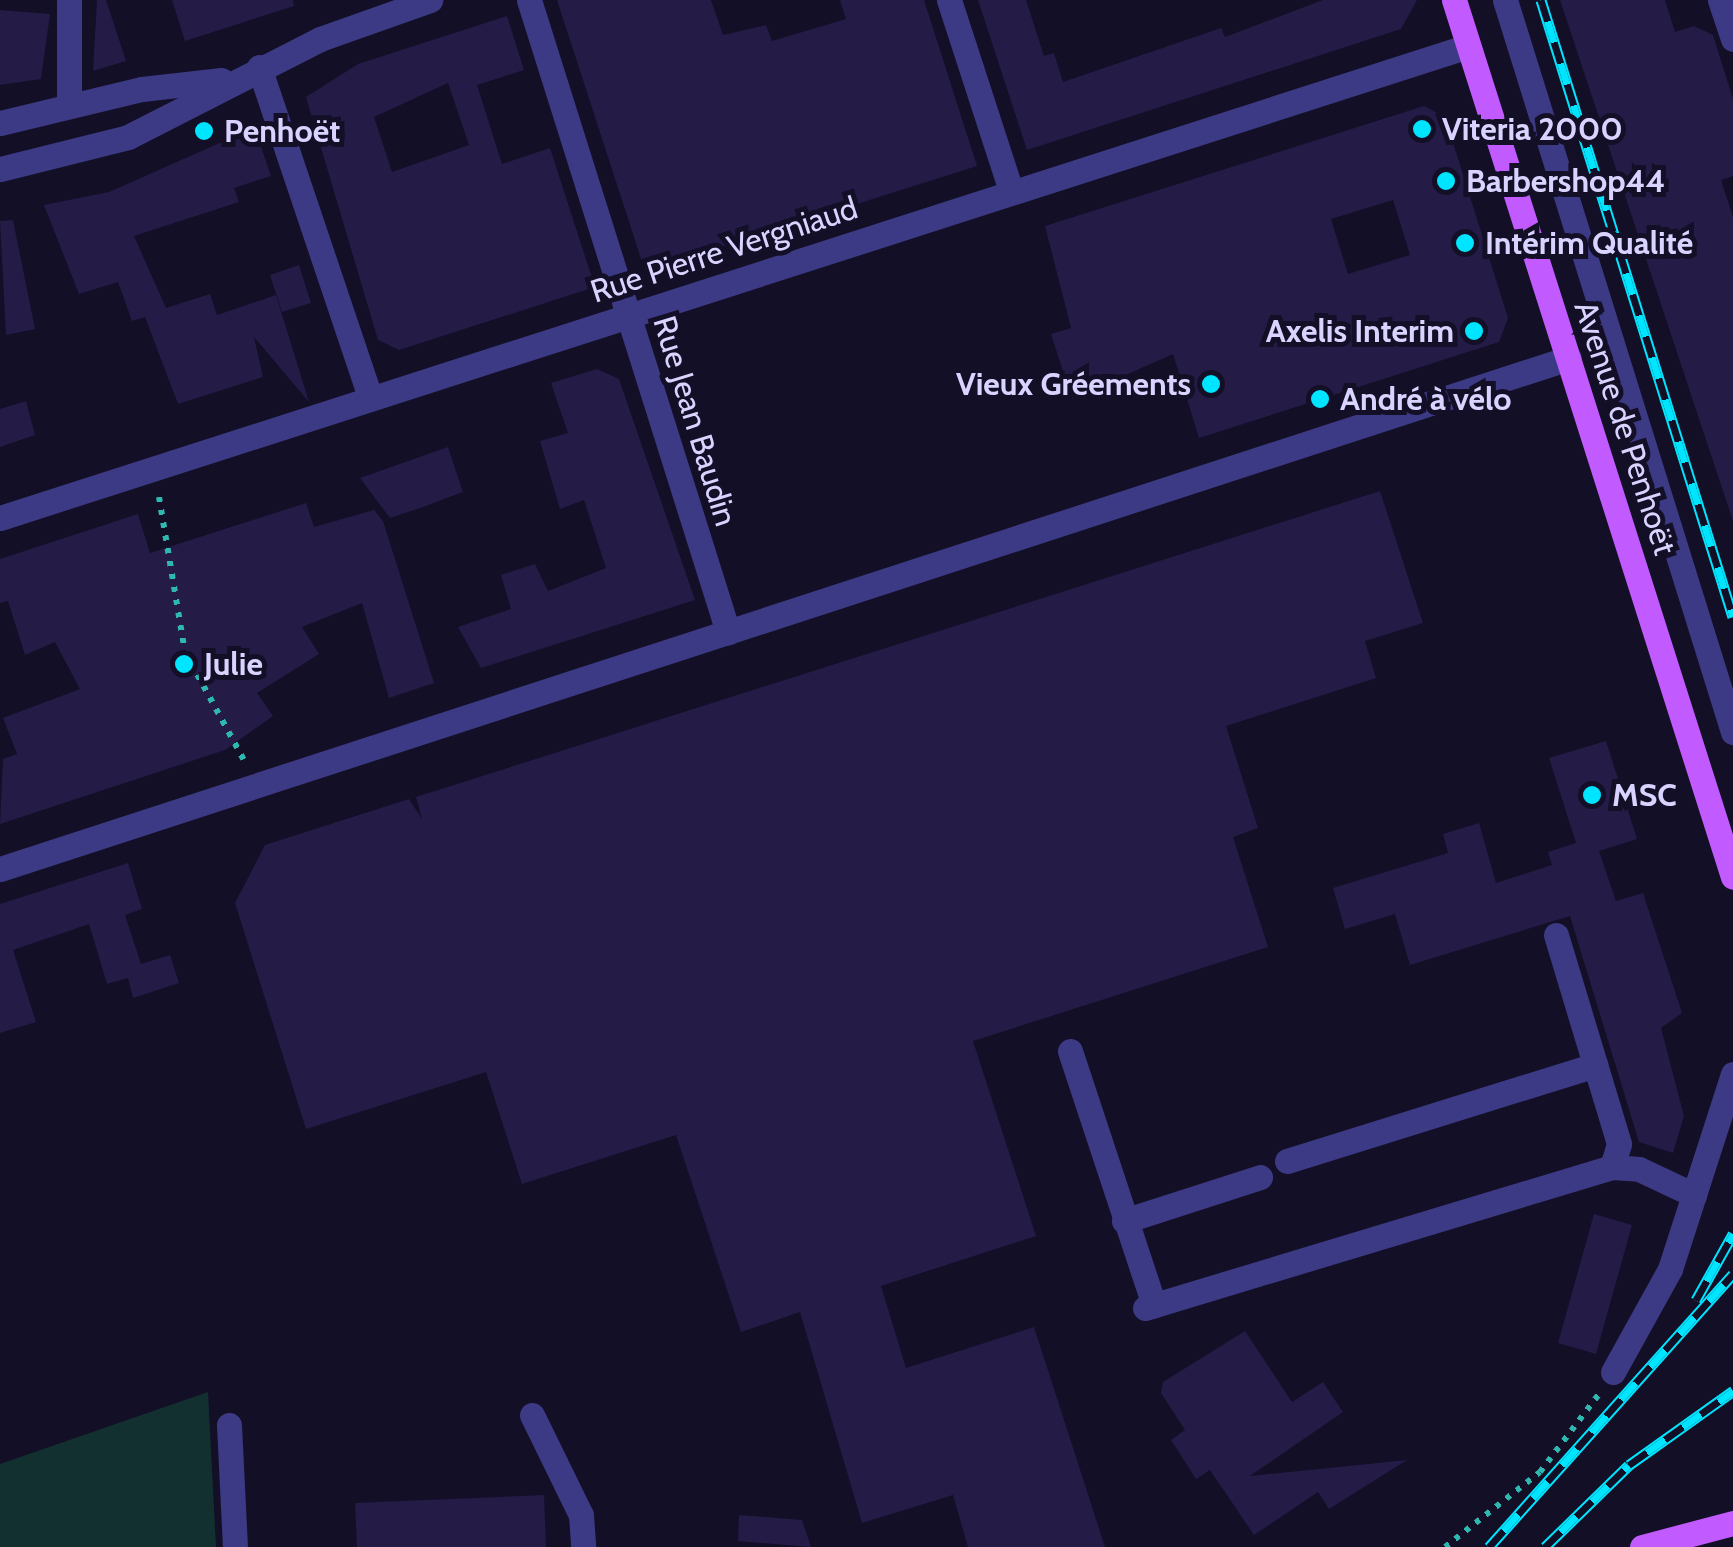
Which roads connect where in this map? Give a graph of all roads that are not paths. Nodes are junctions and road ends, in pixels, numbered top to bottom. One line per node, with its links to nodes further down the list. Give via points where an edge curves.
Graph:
1 (69, 0): 13 (street)
2 (430, 0): 8 (street)
3 (529, 0): 17 (street, Rue Jean Baudin)
4 (949, 0): 16 (street)
5 (1454, 0): 10 (main road, Avenue de Penhoët)
6 (1505, 0): 22 (street)
7 (1720, 0): 9 (street)
8 (401, 6): 11 (street)
9 (1733, 39)
10 (1468, 46): 16 (street, Rue Pierre Vergniaud); 18 (main road, Avenue de Penhoët)
11 (259, 66): 12 (street); 19 (street)
12 (232, 79): 13 (street); 15 (street, via 114,142)
13 (69, 106): 14 (street)
14 (0, 123)
15 (0, 169)
16 (1011, 191): 17 (street, Rue Pierre Vergniaud)
17 (628, 316): 19 (street, Rue Pierre Vergniaud); 21 (street, Rue Jean Baudin)
18 (1569, 358): 21 (street); 24 (main road, Avenue de Penhoët)
19 (370, 394): 20 (street, Rue Pierre Vergniaud)
20 (0, 518)
21 (728, 632): 23 (street)
22 (1733, 732)
23 (0, 868)
24 (1733, 877)
25 (1556, 935): 27 (street)
26 (1070, 1052): 33 (street)
27 (1595, 1065): 29 (street); 30 (street, via 1619,1144)
28 (1733, 1074): 32 (street)
29 (1286, 1161)
30 (1612, 1168): 32 (street, via 1639,1169); 33 (street, via 1149,1307)
31 (1260, 1177): 33 (street)
32 (1694, 1195): 34 (street, via 1670,1269)
33 (1124, 1222)
34 (1613, 1372)
35 (532, 1414): 39 (street, via 581,1515)
36 (229, 1425): 38 (street)
37 (1733, 1523): 40 (main road)
38 (235, 1547)
39 (583, 1547)
40 (1642, 1547)

